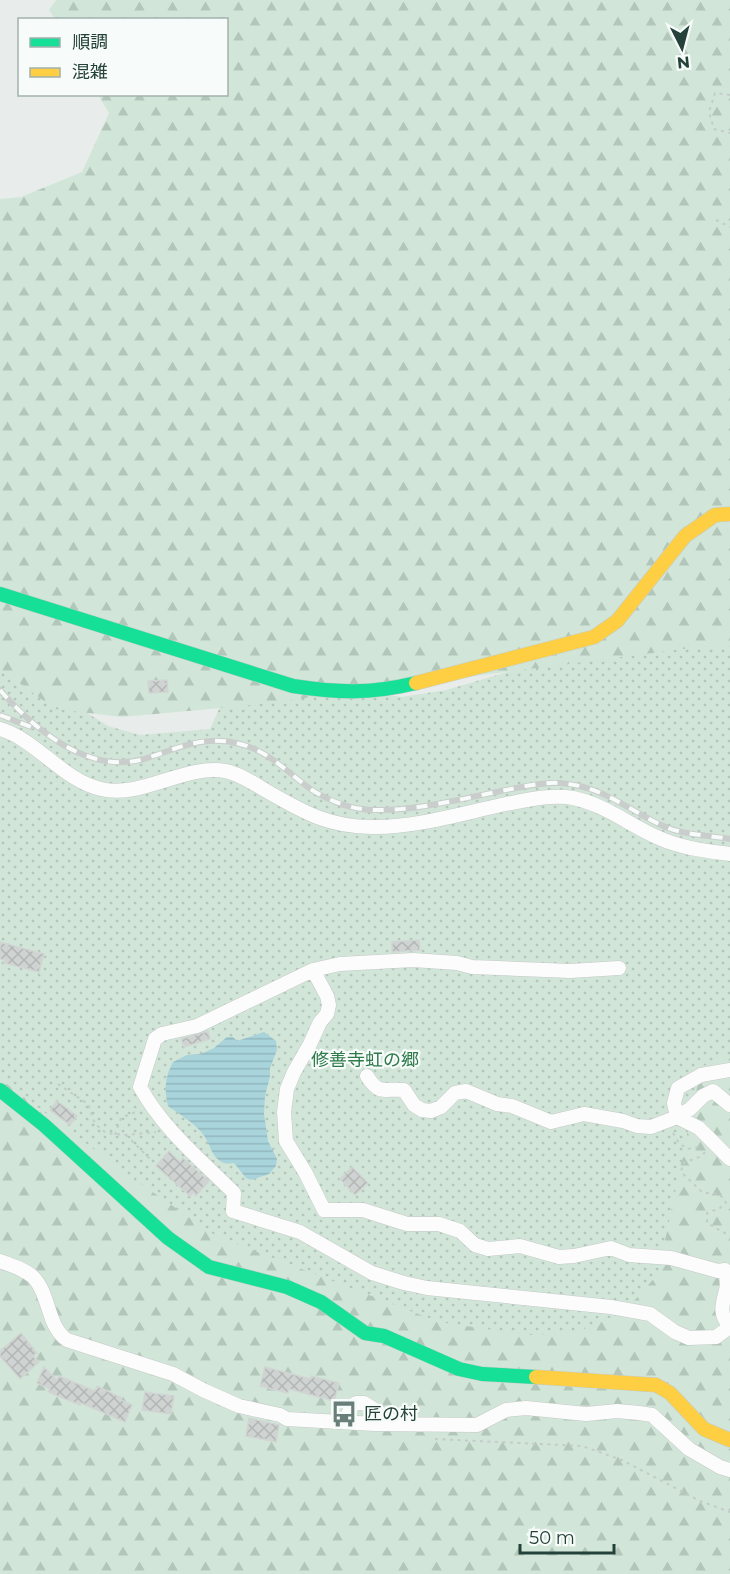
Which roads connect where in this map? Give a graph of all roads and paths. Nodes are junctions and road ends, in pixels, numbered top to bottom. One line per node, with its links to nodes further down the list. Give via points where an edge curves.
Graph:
1 (730, 95): 2 (path, via 715,93 709,112 714,129)
2 (730, 133)
3 (716, 220): 4 (path)
4 (730, 227)
5 (730, 513): 6 (street, via 715,515 685,536 617,621 594,637 399,686 360,692 293,686)
6 (0, 594)
7 (0, 729): 8 (street, via 13,733 69,773 100,789 149,786 202,771 225,771 316,818 372,827 408,824 525,800 573,798 661,839)
8 (730, 854)
9 (619, 968): 10 (street, via 472,968 413,960 340,964)
10 (313, 970): 16 (street, via 197,1026 155,1039 140,1087); 25 (street, via 329,1005 287,1089 284,1112 286,1141 324,1210 363,1210 407,1224 439,1224 460,1231 476,1245 488,1249 520,1246 559,1257 611,1248 629,1255 671,1258 725,1270 727,1288 721,1302 724,1320)
11 (730, 1070): 17 (street, via 701,1075 678,1088 674,1103)
12 (367, 1076): 17 (street, via 377,1089 404,1090 422,1110 441,1107 455,1093 466,1091 551,1122 585,1114 651,1127)
13 (58, 1084): 19 (path, via 88,1104 95,1124)
14 (0, 1090): 29 (street, via 168,1238 209,1268 287,1287 321,1302 365,1333 384,1336 459,1369 482,1374 656,1385 670,1393 704,1429)
15 (730, 1105): 17 (street, via 713,1092)
16 (151, 1106): 19 (path, via 121,1118); 25 (street, via 185,1146 234,1193 233,1211 300,1232 385,1278 427,1288 650,1314 689,1338 717,1337)
17 (677, 1117): 21 (street, via 699,1128); 23 (path, via 672,1126 679,1143 687,1149 705,1149 702,1156 683,1163 681,1172 703,1193 723,1198 726,1203 707,1213 706,1218 707,1223)
18 (156, 1132): 20 (path)
19 (115, 1135): 20 (path)
20 (126, 1135): 22 (path)
21 (730, 1159)
22 (152, 1161)
23 (730, 1236)
24 (0, 1260): 26 (street, via 34,1277 58,1333 67,1340 173,1374 239,1406 287,1419)
25 (730, 1327)
26 (345, 1422): 27 (street); 27 (street, via 351,1407 364,1403)
27 (397, 1424): 30 (street, via 477,1425 506,1410 526,1408 586,1414 639,1413 652,1415 689,1449)
28 (428, 1437): 31 (path, via 582,1446 622,1460 700,1501)
29 (730, 1440)
30 (730, 1470)
31 (730, 1512)

